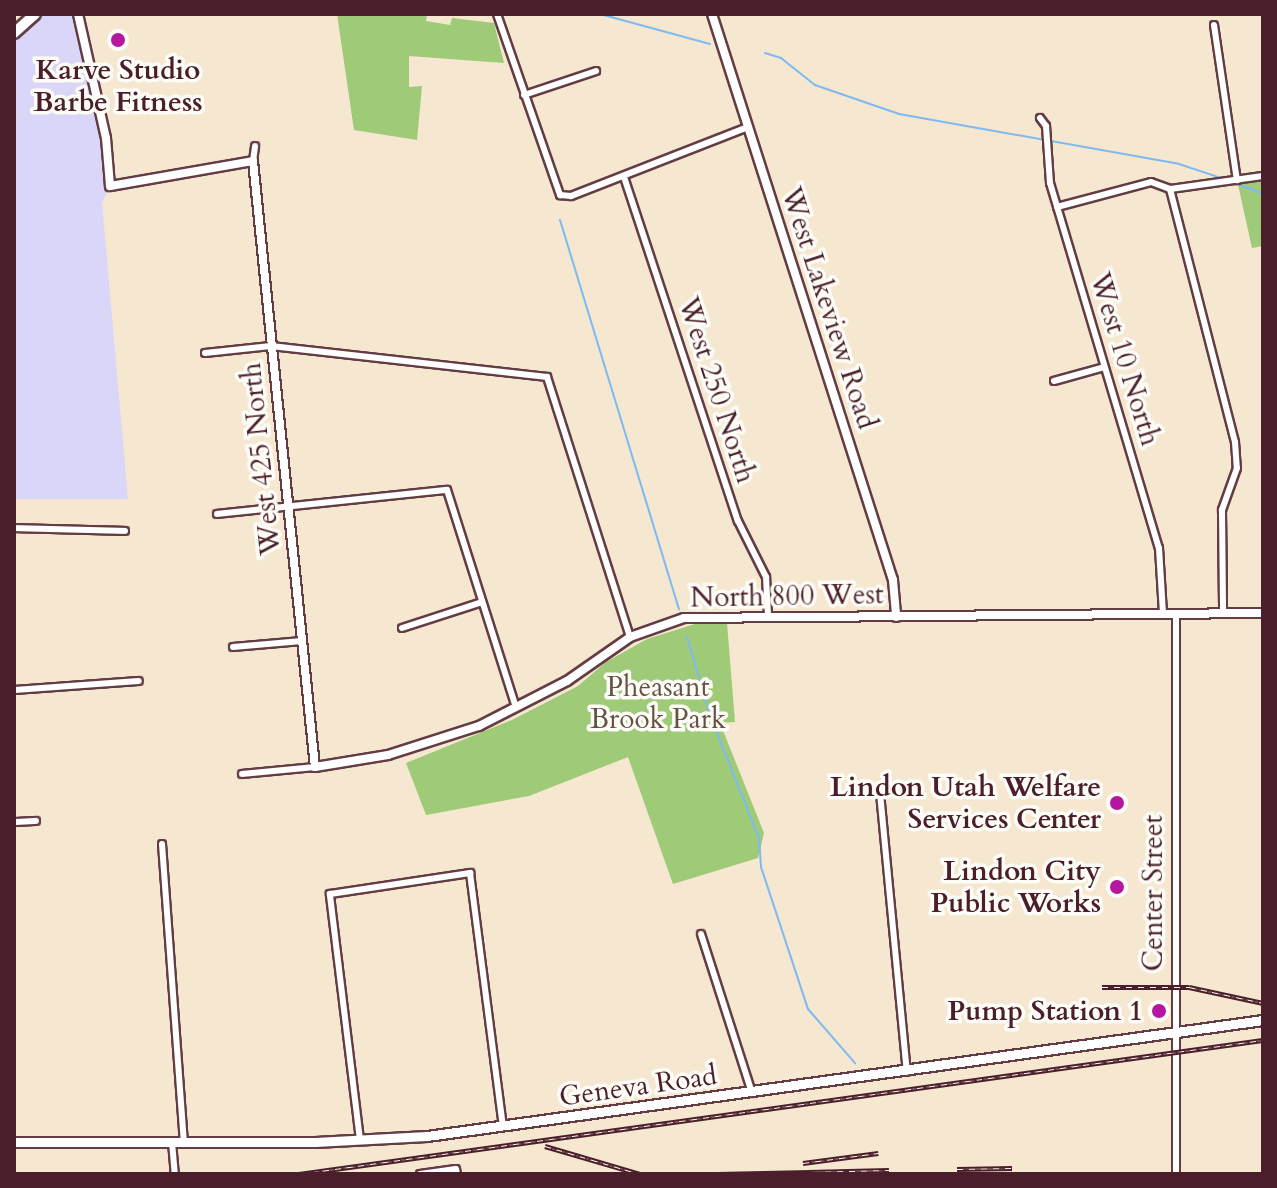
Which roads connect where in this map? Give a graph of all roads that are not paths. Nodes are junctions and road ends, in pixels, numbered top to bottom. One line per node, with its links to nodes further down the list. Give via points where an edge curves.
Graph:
1 (35, 14): 6 (main road)
2 (78, 14): 12 (street, via 106,138 110,186)
3 (497, 14): 8 (street)
4 (712, 14): 10 (street, West Lakeview Road)
5 (1214, 25): 15 (street)
6 (14, 33)
7 (596, 71): 8 (street)
8 (524, 95): 14 (street, via 559,194 571,196)
9 (1040, 118): 17 (street, West 10 North, via 1046,126 1044,158)
10 (748, 127): 14 (street); 32 (street, West Lakeview Road, via 893,580)
11 (255, 146): 12 (street, West 425 North)
12 (253, 161): 18 (street, West 425 North)
13 (1263, 176): 15 (street)
14 (624, 177): 30 (street, West 250 North, via 738,521 766,577)
15 (1237, 180): 16 (street)
16 (1170, 189): 17 (street, via 1151,182); 28 (street, via 1235,442 1237,468 1222,510)
17 (1057, 207): 20 (street, West 10 North)
18 (271, 346): 19 (street); 22 (street, West 425 North); 34 (street, via 547,377)
19 (205, 353)
20 (1104, 367): 21 (street); 31 (street, West 10 North, via 1159,548)
21 (1054, 381)
22 (288, 507): 23 (street); 26 (street, via 447,490); 35 (street, West 425 North)
23 (217, 514)
24 (14, 528): 25 (street)
25 (125, 531)
26 (482, 602): 33 (street); 39 (street)
27 (1176, 613): 28 (street, North 800 West); 31 (street, North 800 West); 48 (street, Center Street)
28 (1223, 613): 29 (street, North 800 West)
29 (1263, 613)
30 (768, 614): 32 (street, North 800 West); 34 (street, North 800 West, via 684,618)
31 (1163, 614): 32 (street, North 800 West)
32 (896, 617)
33 (402, 628)
34 (630, 637): 39 (street, North 800 West, via 567,681)
35 (302, 641): 36 (street); 40 (street, West 425 North)
36 (233, 647)
37 (139, 681): 38 (street)
38 (14, 690)
39 (516, 707): 40 (street, North 800 West, via 418,747)
40 (315, 767): 41 (street, North 800 West)
41 (242, 774)
42 (880, 793): 49 (street)
43 (36, 821): 44 (street)
44 (14, 822)
45 (162, 844): 55 (street)
46 (701, 934): 50 (street)
47 (1263, 1020): 48 (main road, Geneva Road)
48 (1174, 1034): 49 (main road, Geneva Road); 59 (street, Center Street)
49 (907, 1072): 50 (main road, Geneva Road)
50 (752, 1093): 51 (main road, Geneva Road)
51 (503, 1127): 52 (main road, Geneva Road); 52 (street, via 470,873 330,894)
52 (360, 1140): 55 (main road, Geneva Road)
53 (14, 1142): 54 (main road, Geneva Road)
54 (172, 1142): 55 (main road, Geneva Road); 57 (street)
55 (184, 1142)
56 (457, 1171): 58 (street)
57 (175, 1174)
58 (420, 1174)
59 (1176, 1174)

